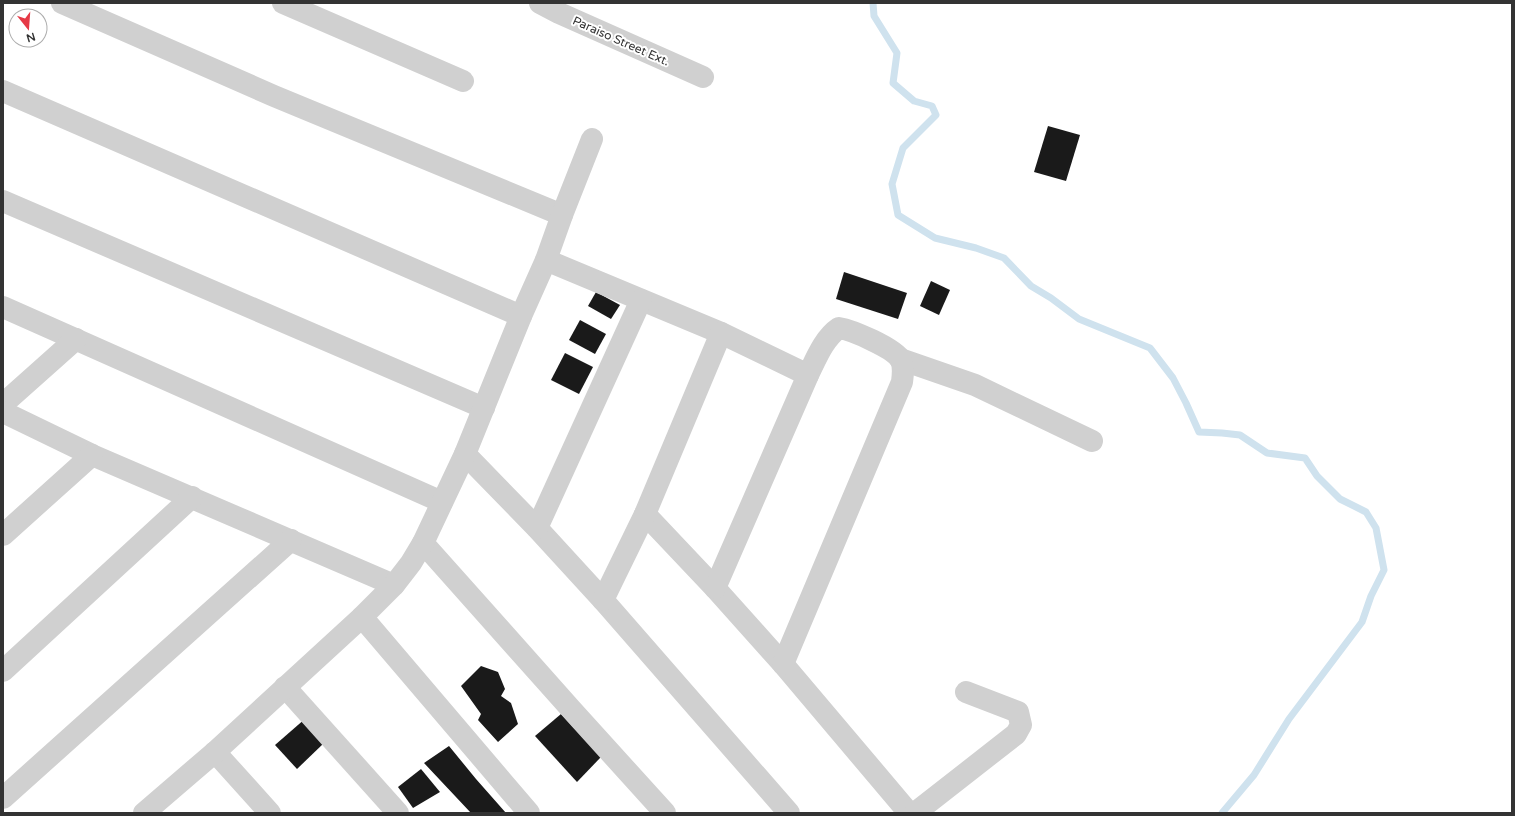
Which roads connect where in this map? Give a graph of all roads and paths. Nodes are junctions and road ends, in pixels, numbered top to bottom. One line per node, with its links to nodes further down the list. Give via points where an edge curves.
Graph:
1 (62, 3): 9 (street, via 274,96)
2 (283, 3): 5 (street)
3 (540, 3): 4 (street, Paraiso Street Ext.)
4 (703, 77)
5 (463, 81)
6 (3, 91): 13 (street)
7 (592, 139): 9 (street)
8 (3, 201): 19 (street)
9 (562, 215): 10 (street)
10 (546, 260): 11 (street); 13 (street)
11 (641, 300): 14 (street); 27 (street)
12 (3, 307): 15 (street)
13 (521, 316): 19 (street)
14 (721, 333): 17 (street); 26 (street)
15 (76, 339): 18 (street); 25 (street)
16 (900, 359): 17 (street, via 891,350 839,328 824,344); 21 (street, via 975,385); 35 (street, via 904,370 902,382)
17 (808, 375): 32 (street)
18 (3, 404)
19 (484, 408): 22 (street)
20 (3, 412): 23 (street)
21 (1092, 441)
22 (466, 454): 25 (street); 27 (street)
23 (92, 455): 24 (street); 28 (street)
24 (192, 497): 29 (street); 36 (street)
25 (442, 502): 30 (street)
26 (645, 514): 32 (street); 33 (street)
27 (536, 528): 33 (street)
28 (3, 535)
29 (291, 540): 31 (street); 40 (street)
30 (423, 543): 31 (street); 45 (street)
31 (394, 585): 34 (street)
32 (715, 588): 35 (street)
33 (603, 600): 46 (street)
34 (362, 617): 37 (street); 44 (street)
35 (783, 664): 47 (street)
36 (3, 671)
37 (285, 687): 39 (street); 43 (street)
38 (966, 692): 48 (street, via 1018,712 1021,724 1016,734)
39 (216, 752): 41 (street); 42 (street)
40 (3, 798)
41 (144, 813)
42 (270, 813)
43 (398, 813)
44 (529, 813)
45 (665, 813)
46 (789, 813)
47 (909, 813)
48 (915, 813)

